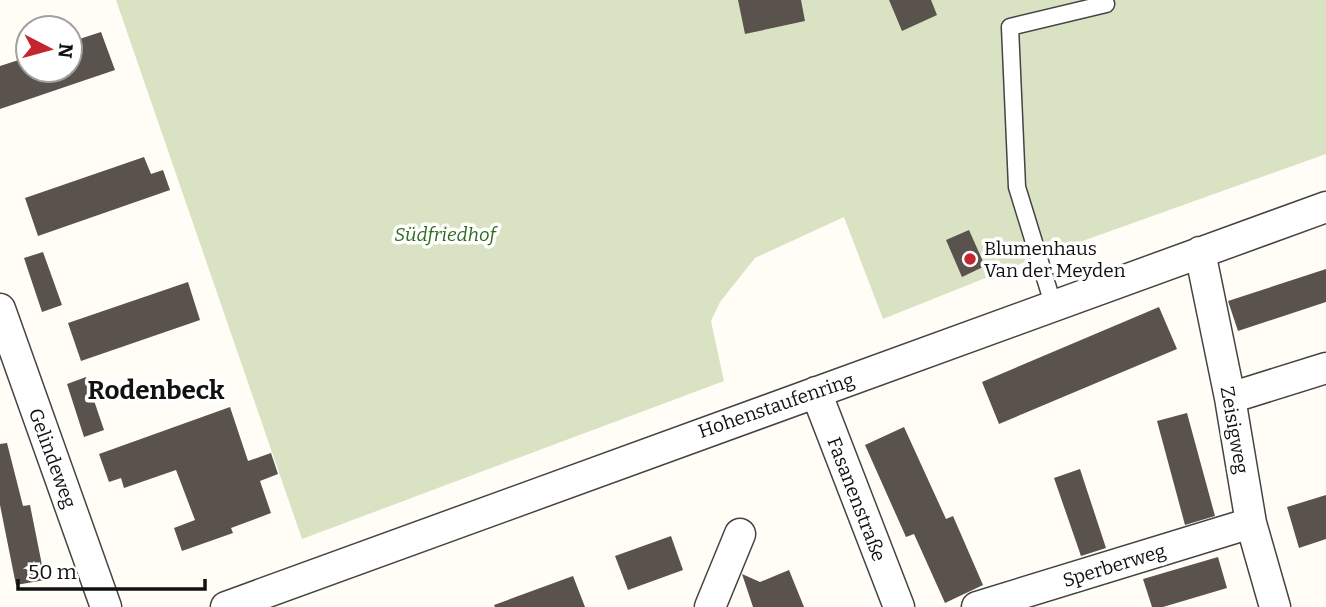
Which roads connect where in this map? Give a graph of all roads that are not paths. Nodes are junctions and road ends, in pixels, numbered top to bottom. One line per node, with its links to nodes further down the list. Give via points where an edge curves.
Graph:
1 (1105, 4): 4 (lane, via 1010,27 1017,187)
2 (1326, 207): 3 (street, Hohenstaufenring)
3 (1200, 252): 4 (street, Hohenstaufenring); 8 (street, Zeisigweg)
4 (1053, 304): 7 (street, Hohenstaufenring)
5 (0, 309): 11 (street, Gelindeweg)
6 (1326, 369): 8 (street)
7 (816, 392): 12 (street, Hohenstaufenring); 14 (street, Fasanenstraße)
8 (1230, 398): 9 (street, Zeisigweg)
9 (1251, 523): 15 (street, Sperberweg); 16 (street, Zeisigweg)
10 (740, 534): 13 (street)
11 (106, 607)
12 (226, 607)
13 (710, 607)
14 (899, 607)
15 (977, 607)
16 (1275, 607)

